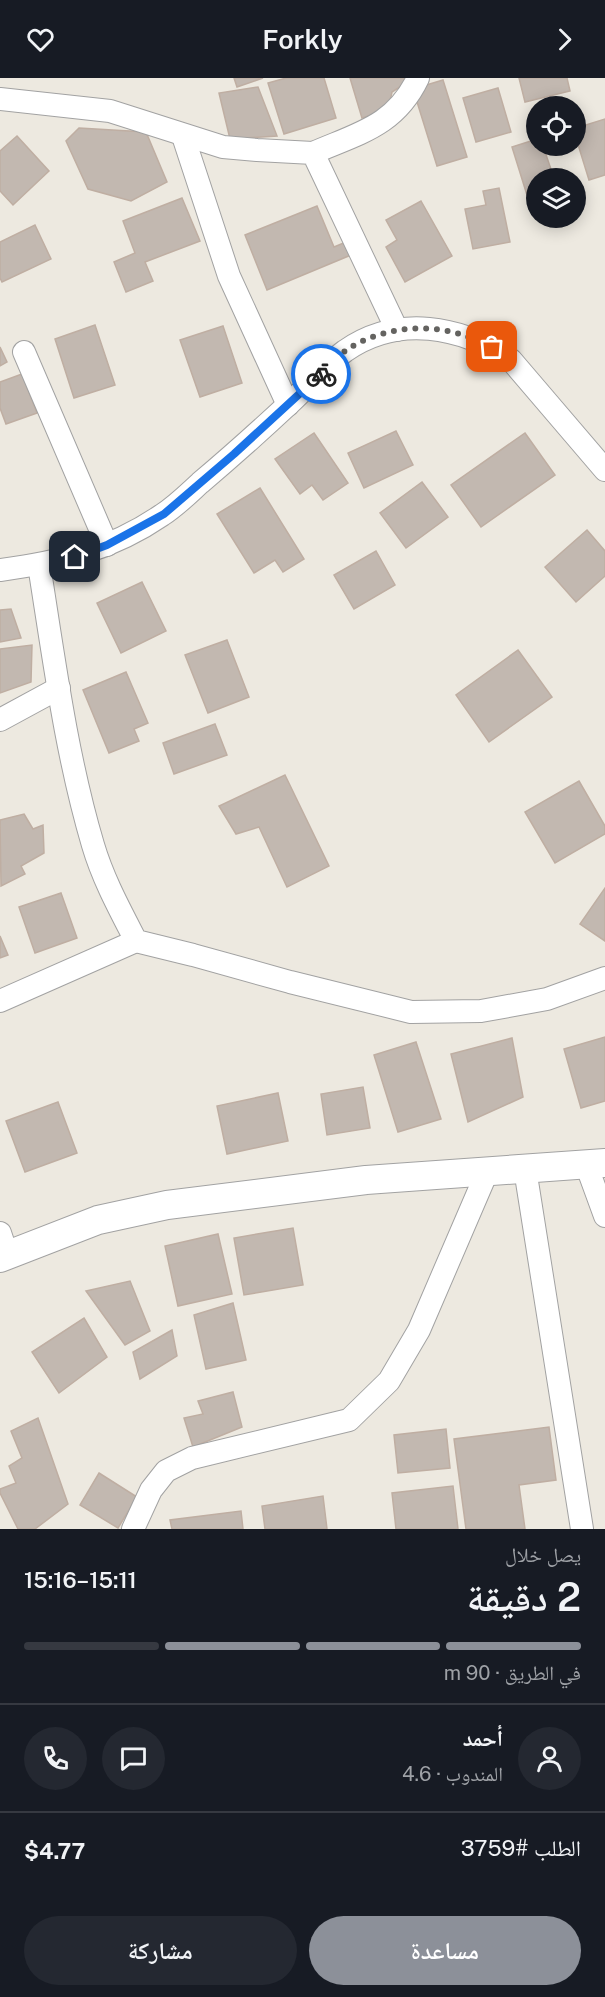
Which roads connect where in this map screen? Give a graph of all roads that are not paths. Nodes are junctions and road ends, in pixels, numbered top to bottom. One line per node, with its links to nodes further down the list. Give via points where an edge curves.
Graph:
1 (418, 78): 4 (street, via 399,110 381,124)
2 (0, 99): 3 (street, via 110,111)
3 (183, 136): 4 (street, via 223,147); 7 (street, via 229,276)
4 (314, 153): 5 (street)
5 (398, 330): 7 (street, via 345,351); 8 (street, via 424,327 450,331 492,347 511,360)
6 (24, 352): 9 (street)
7 (288, 405): 9 (street, via 164,514)
8 (605, 470)
9 (107, 545): 10 (street)
10 (39, 565): 11 (street); 12 (street)
11 (0, 570)
12 (59, 688): 13 (street); 14 (street, via 94,846 112,895)
13 (0, 720)
14 (136, 941): 15 (street, via 411,1012 481,1011 547,999); 16 (street)
15 (605, 978)
16 (0, 1001)
17 (596, 1164): 18 (street); 20 (street)
18 (525, 1169): 19 (street); 23 (street)
19 (487, 1172): 21 (street, via 366,1180 168,1205 98,1220); 22 (street, via 419,1330 388,1381 349,1420 192,1458 166,1472 151,1490)
20 (605, 1215)
21 (2, 1248)
22 (134, 1529)
23 (582, 1529)

